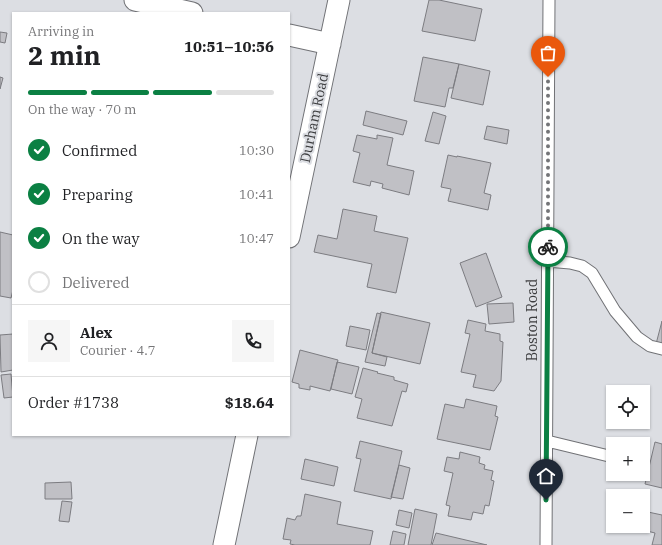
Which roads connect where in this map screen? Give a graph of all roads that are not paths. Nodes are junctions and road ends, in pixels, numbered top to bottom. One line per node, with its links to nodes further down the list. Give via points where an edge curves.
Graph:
1 (135, 0): 4 (street)
2 (339, 0): 6 (street, Durham Road)
3 (549, 0): 8 (lane, Boston Road)
4 (188, 12)
5 (290, 35): 6 (street)
6 (330, 44): 7 (street, Durham Road)
7 (290, 232)
8 (548, 261): 9 (lane, via 582,266 592,273 615,310 637,337 650,346); 11 (lane, Boston Road)
9 (662, 349)
10 (247, 436): 13 (street)
11 (547, 441): 12 (lane); 14 (lane, Boston Road)
12 (606, 456)
13 (224, 545)
14 (546, 545)

